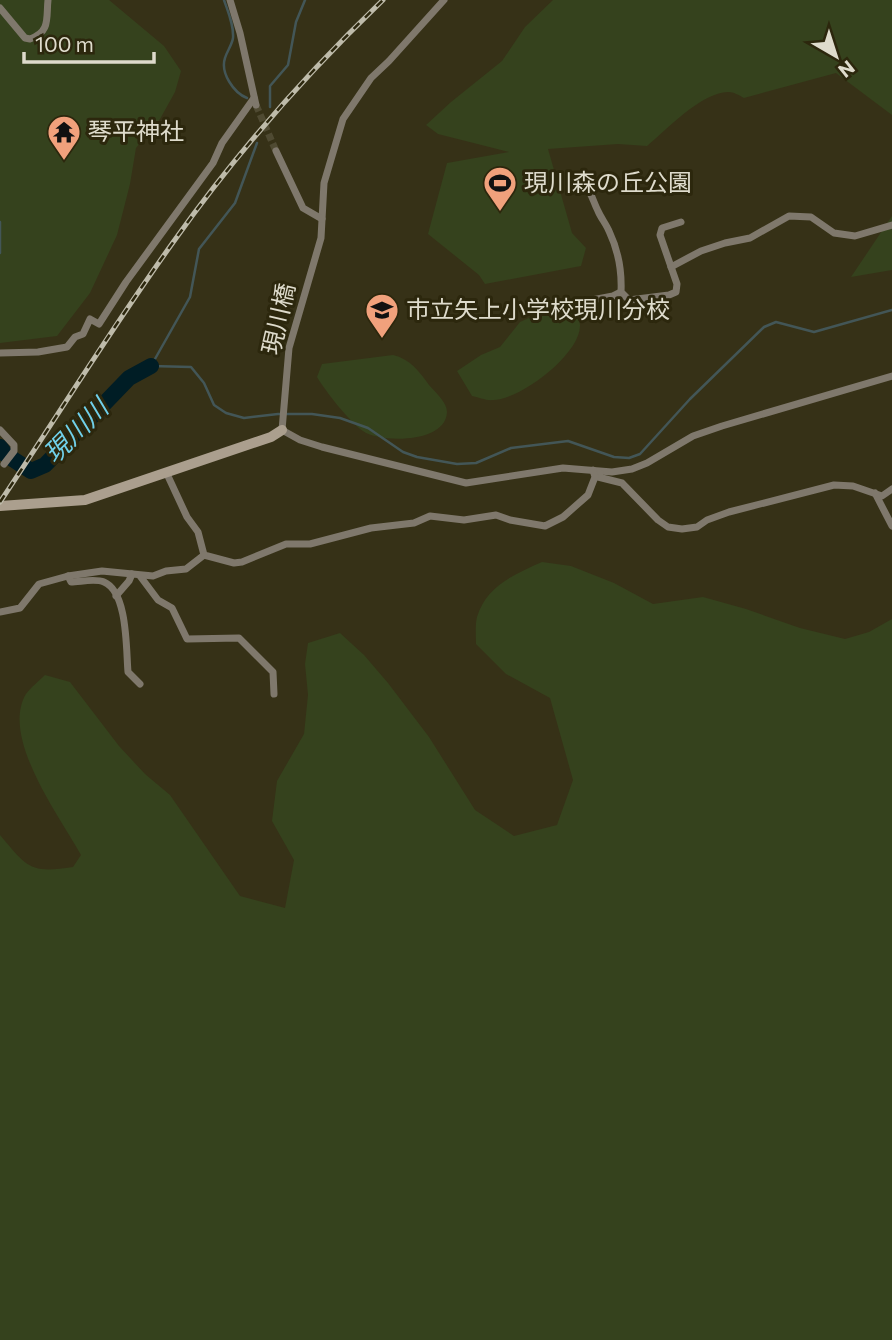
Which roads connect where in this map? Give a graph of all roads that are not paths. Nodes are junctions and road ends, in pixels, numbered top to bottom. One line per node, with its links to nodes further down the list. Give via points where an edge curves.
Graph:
1 (48, 0): 4 (street, via 45,30 30,39)
2 (230, 0): 13 (street, via 255,102 99,324 90,319 83,334 67,347)
3 (444, 0): 7 (street, 現川橋, via 371,78 343,119 324,183)
4 (0, 8)
5 (276, 151): 7 (street, via 303,208)
6 (582, 182): 11 (street, via 592,191 616,248)
7 (322, 219): 15 (street, 現川橋, via 321,238 289,348)
8 (681, 222): 10 (street, via 662,228 660,235)
9 (892, 225): 10 (street, via 855,236 834,233 811,217 789,216 750,238 701,251)
10 (671, 267): 11 (street, via 677,284 676,292 669,296 629,300)
11 (621, 292): 12 (street)
12 (576, 303)
13 (0, 353)
14 (892, 376): 18 (street, via 693,436 632,470)
15 (283, 426): 18 (street, via 311,444 466,484 563,468); 20 (street, via 271,438)
16 (0, 430): 17 (street, via 14,445)
17 (3, 463): 19 (street)
18 (597, 471): 22 (street, via 598,478 622,483 668,527 682,529 834,485); 25 (street, via 588,495 545,526 496,515 464,520 430,516 310,544 286,544 242,562)
19 (0, 472)
20 (167, 474): 23 (street, via 85,500); 25 (street, via 198,532)
21 (892, 489): 22 (street, via 882,496)
22 (875, 493): 24 (street)
23 (0, 506)
24 (892, 526)
25 (204, 555): 26 (street, via 186,569)
26 (136, 575): 27 (street, via 90,571); 28 (street); 31 (street, via 158,600 172,608 187,639 239,638 273,672)
27 (68, 576): 28 (street, via 71,582 102,580); 29 (street, via 39,584 20,608)
28 (116, 596): 30 (street, via 126,624 128,671)
29 (0, 612)
30 (140, 684)
31 (274, 694)

